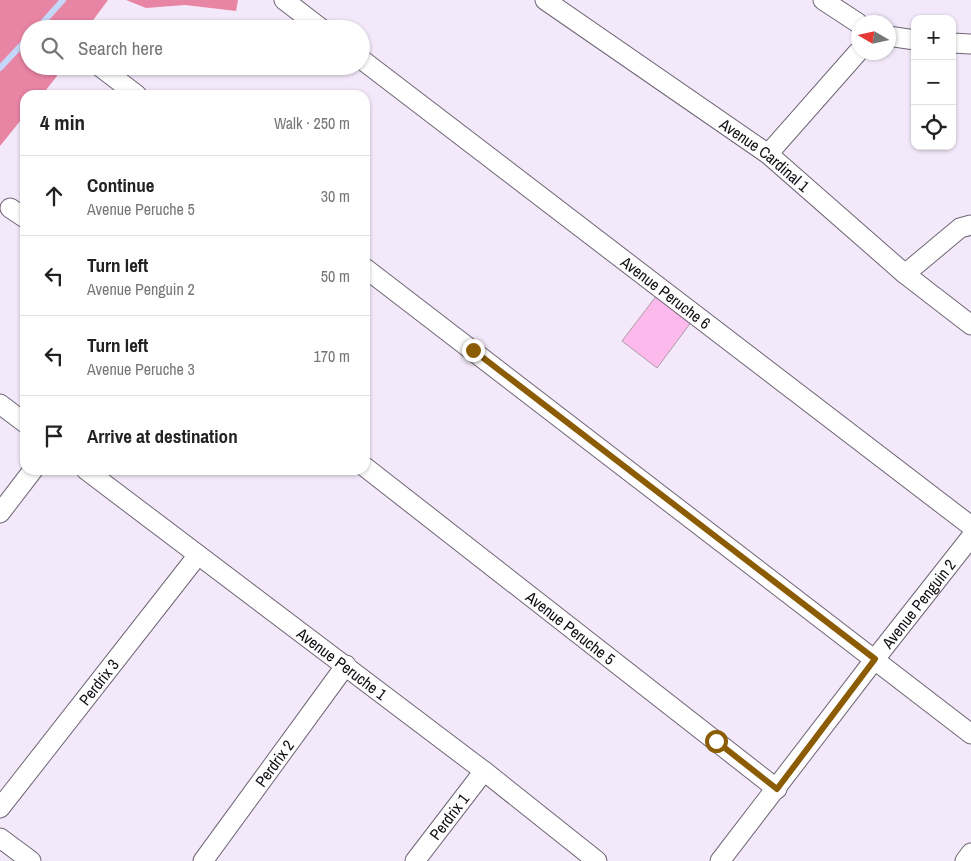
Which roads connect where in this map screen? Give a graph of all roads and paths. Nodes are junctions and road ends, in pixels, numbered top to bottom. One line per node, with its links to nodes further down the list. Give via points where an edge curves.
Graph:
1 (284, 0): 5 (street)
2 (545, 0): 14 (street, Avenue Cardinal 1)
3 (823, 0): 4 (street)
4 (851, 18)
5 (310, 20)
6 (896, 37): 7 (street)
7 (911, 39)
8 (956, 43): 9 (street)
9 (971, 44)
10 (851, 60): 14 (street)
11 (370, 66): 25 (street, Avenue Peruche 6)
12 (111, 75): 13 (street)
13 (130, 90)
14 (768, 154): 17 (street, Avenue Cardinal 1)
15 (971, 225): 17 (street, via 960,228)
16 (370, 272): 28 (street)
17 (905, 274): 18 (street, Avenue Cardinal 1)
18 (971, 325)
19 (0, 404): 20 (street)
20 (20, 419)
21 (370, 471): 32 (street, Avenue Peruche 5)
22 (28, 475): 24 (street)
23 (93, 475): 27 (street, Avenue Peruche 1)
24 (0, 513)
25 (971, 526)
26 (971, 537): 28 (street, Avenue Penguin 2)
27 (198, 555): 29 (street, Avenue Peruche 1); 33 (street, Perdrix 3)
28 (875, 659): 30 (street); 32 (street, Avenue Penguin 2)
29 (346, 666): 31 (street, Avenue Peruche 1); 37 (street, Perdrix 2)
30 (971, 734)
31 (484, 771): 38 (street, Perdrix 1); 39 (street, Avenue Peruche 1)
32 (777, 789): 40 (street, Avenue Penguin 2)
33 (0, 808)
34 (0, 838): 36 (street)
35 (971, 853): 41 (street)
36 (31, 861)
37 (203, 861)
38 (415, 861)
39 (597, 861)
40 (720, 861)
41 (965, 861)

